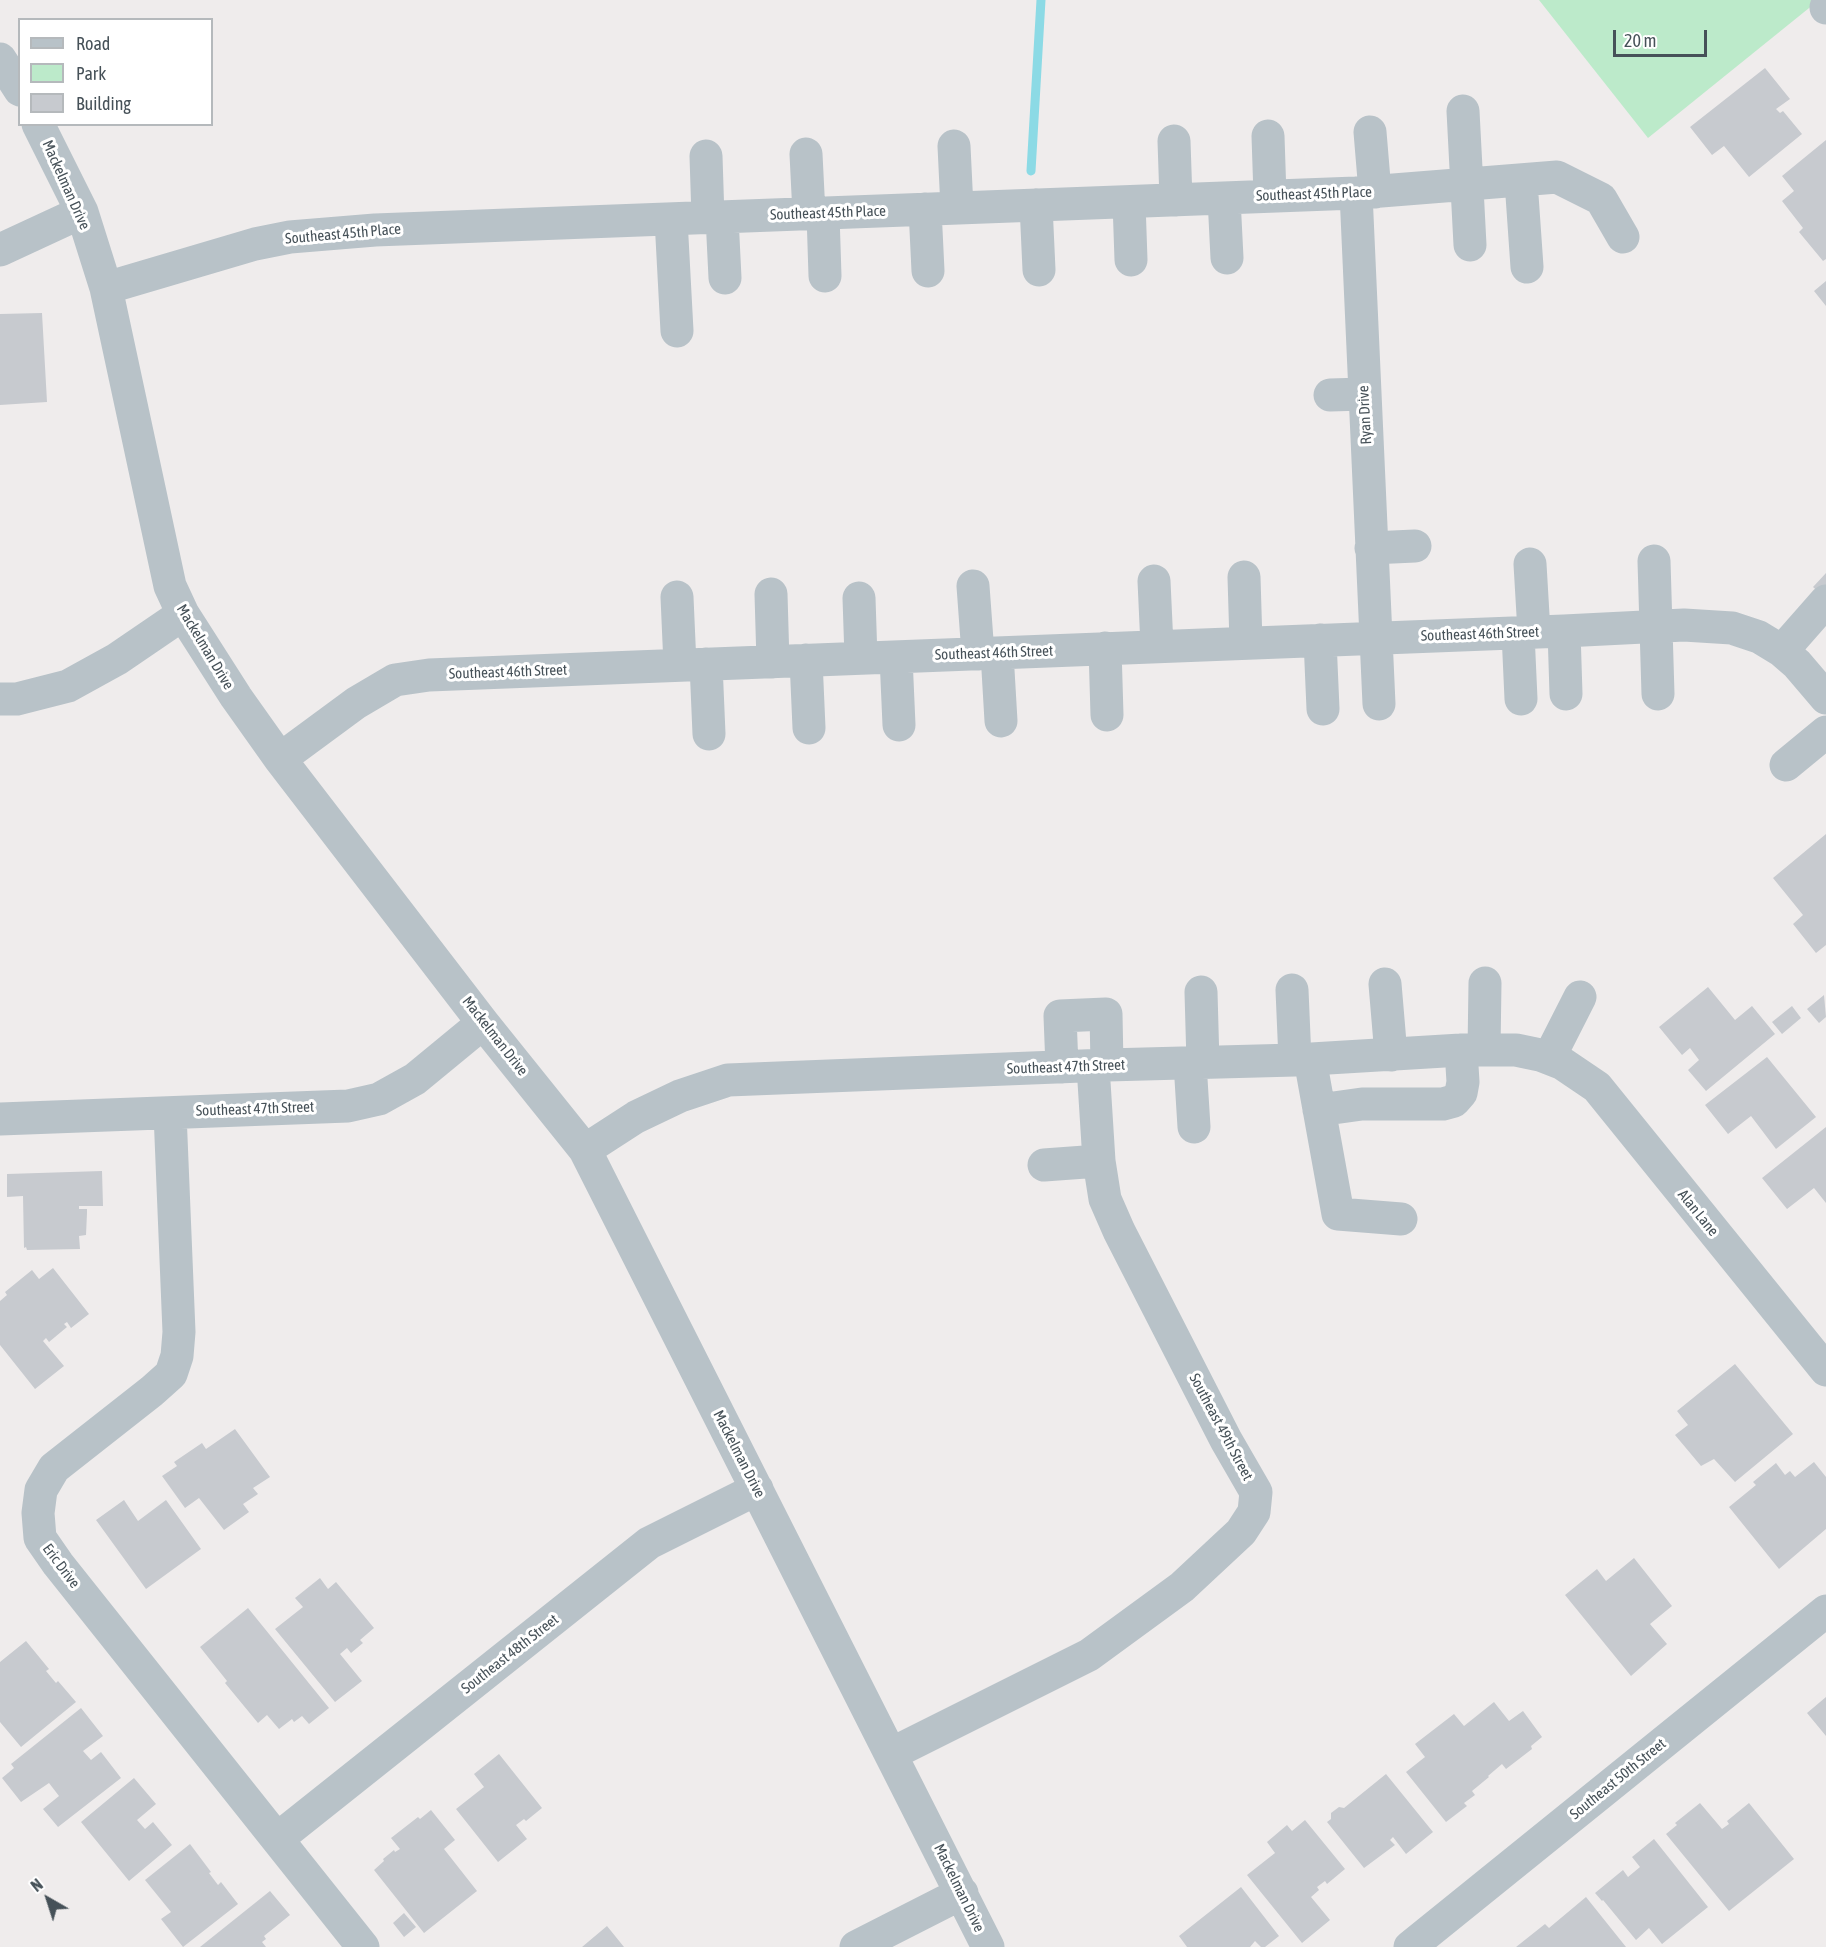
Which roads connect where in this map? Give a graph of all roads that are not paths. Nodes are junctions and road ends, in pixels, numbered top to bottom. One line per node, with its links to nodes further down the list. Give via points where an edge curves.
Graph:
1 (0, 59): 2 (street)
2 (18, 87)
3 (1463, 111): 12 (street)
4 (39, 126): 21 (street, Mackelman Drive)
5 (1370, 132): 13 (street, Ryan Drive)
6 (1268, 136): 14 (street)
7 (1174, 141): 16 (street)
8 (954, 147): 19 (street)
9 (806, 153): 22 (street)
10 (706, 156): 23 (street)
11 (1521, 181): 12 (street, Southeast 45th Place); 25 (street, Southeast 45th Place, via 1557,177 1601,199); 30 (street)
12 (1466, 186): 13 (street, Southeast 45th Place); 26 (street)
13 (1366, 193): 14 (street, Southeast 45th Place); 37 (street, Ryan Drive)
14 (1270, 196): 15 (street, Southeast 45th Place)
15 (1224, 198): 16 (street, Southeast 45th Place); 28 (street)
16 (1176, 200): 17 (street, Southeast 45th Place)
17 (1129, 202): 18 (street, Southeast 45th Place); 29 (street)
18 (1036, 205): 19 (street, Southeast 45th Place); 31 (street)
19 (957, 208): 20 (street, Southeast 45th Place)
20 (925, 209): 22 (street, Southeast 45th Place); 32 (street)
21 (82, 212): 27 (street); 35 (street, Mackelman Drive)
22 (816, 214): 23 (street, Southeast 45th Place); 33 (street)
23 (715, 218): 24 (street, Southeast 45th Place); 34 (street)
24 (671, 219): 35 (street, Southeast 45th Place, via 290,237); 36 (street)
25 (1623, 237)
26 (1470, 245)
27 (0, 250)
28 (1227, 258)
29 (1131, 260)
30 (1527, 267)
31 (1039, 270)
32 (928, 271)
33 (825, 276)
34 (725, 278)
35 (106, 288): 50 (street, Mackelman Drive, via 170,586)
36 (677, 331)
37 (1364, 394): 38 (street); 40 (street, Ryan Drive)
38 (1330, 395)
39 (1415, 546): 40 (street)
40 (1371, 548): 53 (street, Ryan Drive)
41 (1654, 561): 51 (street)
42 (1530, 564): 52 (street)
43 (1244, 577): 55 (street)
44 (1154, 581): 56 (street)
45 (973, 586): 59 (street)
46 (771, 594): 63 (street)
47 (677, 597): 64 (street)
48 (859, 598): 61 (street)
49 (1826, 601): 58 (street)
50 (183, 615): 68 (street, via 68,686 17,699); 78 (street, Mackelman Drive)
51 (1656, 626): 52 (street, Southeast 46th Street); 58 (street, Southeast 46th Street, via 1732,628 1759,637); 66 (street)
52 (1539, 632): 53 (street, Southeast 46th Street); 65 (street); 69 (street)
53 (1376, 637): 54 (street, Southeast 46th Street); 70 (street, Ryan Drive)
54 (1320, 640): 55 (street, Southeast 46th Street); 71 (street)
55 (1246, 643): 56 (street, Southeast 46th Street)
56 (1158, 646): 57 (street, Southeast 46th Street)
57 (1105, 648): 59 (street, Southeast 46th Street); 72 (street)
58 (1782, 651): 67 (street)
59 (987, 653): 60 (street, Southeast 46th Street); 73 (street)
60 (896, 657): 61 (street, Southeast 46th Street); 74 (street)
61 (861, 658): 62 (street, Southeast 46th Street)
62 (806, 660): 63 (street, Southeast 46th Street); 75 (street)
63 (773, 662): 64 (street, Southeast 46th Street)
64 (693, 665): 77 (street); 78 (street, Southeast 46th Street, via 429,675 395,680 356,703)
65 (1566, 694)
66 (1658, 694)
67 (1826, 698)
68 (0, 699)
69 (1521, 699)
70 (1379, 704)
71 (1323, 709)
72 (1107, 715)
73 (1001, 721)
74 (899, 725)
75 (809, 728)
76 (1826, 732): 79 (street)
77 (709, 734)
78 (280, 759): 85 (street, Mackelman Drive)
79 (1786, 765)
80 (1485, 983): 86 (street)
81 (1385, 984): 87 (street)
82 (1292, 990): 88 (street)
83 (1201, 992): 90 (street)
84 (1580, 997): 89 (street)
85 (483, 1023): 93 (street, Southeast 47th Street, via 415,1079 379,1099 348,1106); 96 (street, Mackelman Drive)
86 (1472, 1050): 87 (street, Southeast 47th Street); 89 (street, Southeast 47th Street, via 1516,1050); 92 (street, via 1461,1093 1454,1101 1362,1104)
87 (1391, 1055): 88 (street, Southeast 47th Street)
88 (1302, 1060): 90 (street, Southeast 47th Street); 92 (street)
89 (1556, 1061): 100 (street, Alan Lane, via 1597,1088)
90 (1196, 1063): 91 (street, Southeast 47th Street); 95 (street)
91 (1087, 1066): 96 (street, Southeast 47th Street, via 728,1080 680,1096 636,1117); 97 (street, Southeast 49th Street)
92 (1319, 1110): 99 (street, via 1338,1214)
93 (170, 1113): 94 (street, Southeast 47th Street); 104 (street, Eric Drive, via 177,1356 171,1374 54,1468 41,1490 40,1538)
94 (0, 1119)
95 (1194, 1127)
96 (585, 1150): 101 (street, Mackelman Drive)
97 (1099, 1161): 98 (street); 103 (street, Southeast 49th Street, via 1105,1199 1119,1231 1256,1492 1254,1512 1241,1532 1182,1587 1089,1656)
98 (1044, 1165)
99 (1401, 1219)
100 (1826, 1370)
101 (757, 1489): 103 (street, Mackelman Drive); 104 (street, Southeast 48th Street, via 649,1543)
102 (1826, 1611): 109 (street, Southeast 50th Street)
103 (891, 1754): 105 (street, Mackelman Drive)
104 (277, 1839): 106 (street, Eric Drive)
105 (962, 1893): 107 (street); 108 (street, Mackelman Drive)
106 (363, 1947)
107 (856, 1947)
108 (988, 1947)
109 (1410, 1947)

